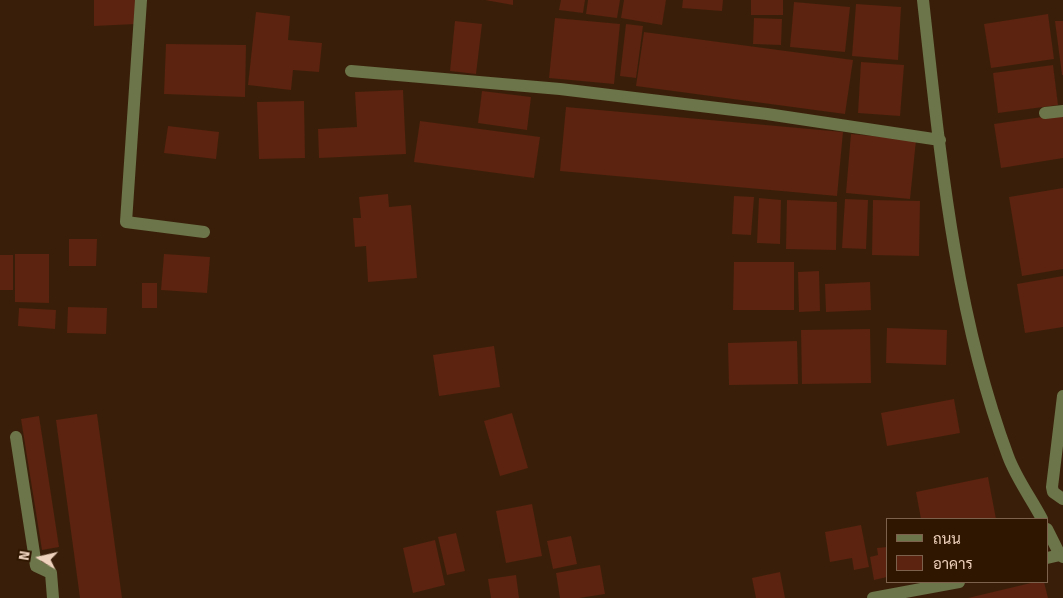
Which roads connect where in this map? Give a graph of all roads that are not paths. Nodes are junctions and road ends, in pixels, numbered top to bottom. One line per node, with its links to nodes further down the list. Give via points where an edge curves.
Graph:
1 (141, 0): 7 (street, via 126,222)
2 (923, 0): 6 (street)
3 (351, 70): 6 (street, via 560,89 767,114)
4 (1063, 111): 5 (street)
5 (1045, 113)
6 (940, 140): 11 (street, via 954,250 979,364 1008,457)
7 (204, 232)
8 (1062, 396): 10 (street, via 1052,487 1053,492)
9 (16, 437): 16 (street, via 36,566 51,573)
10 (1063, 499)
11 (1041, 518)
12 (1048, 531): 13 (street)
13 (1061, 556): 14 (street)
14 (1048, 558)
15 (954, 583): 17 (street)
16 (53, 598)
17 (873, 598)

